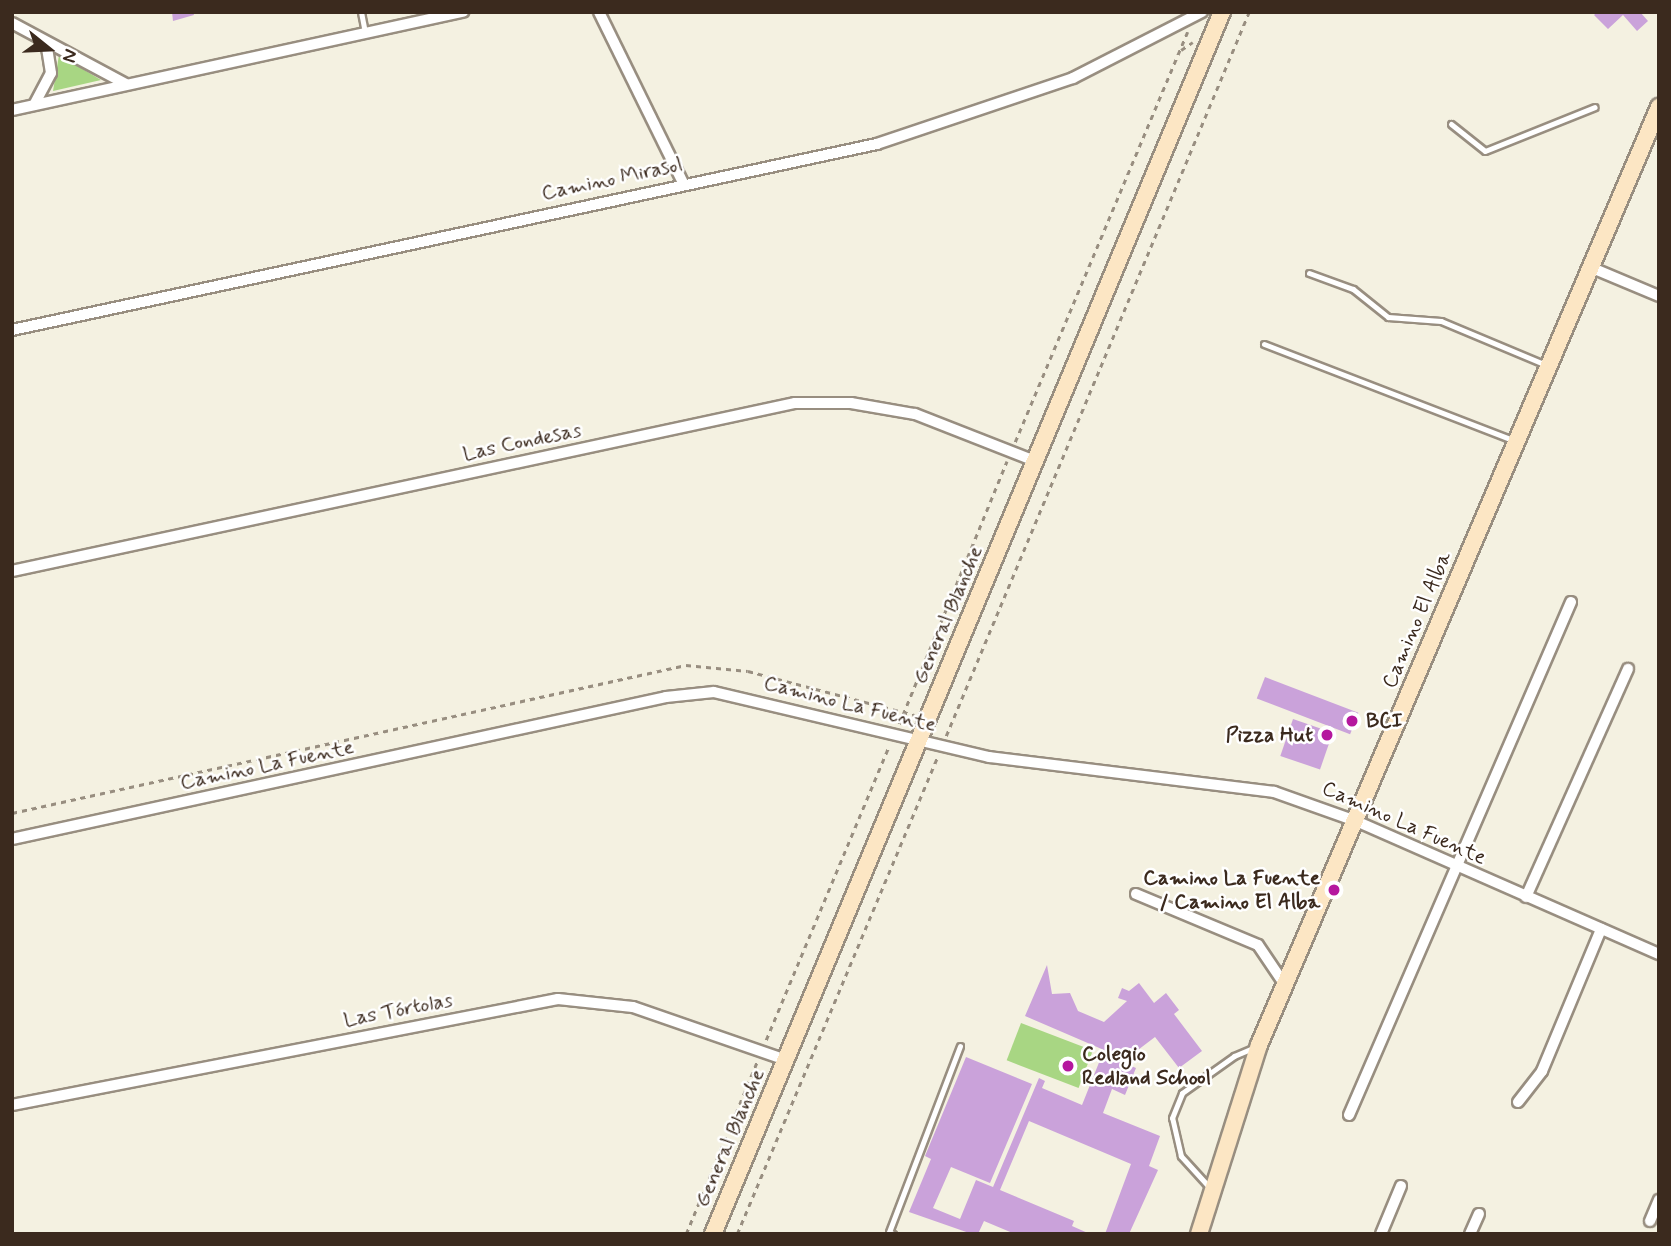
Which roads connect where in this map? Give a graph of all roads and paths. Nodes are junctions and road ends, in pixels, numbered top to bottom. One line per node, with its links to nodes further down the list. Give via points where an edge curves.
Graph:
1 (361, 12): 8 (lane)
2 (463, 12): 8 (street)
3 (599, 12): 16 (street)
4 (1222, 12): 25 (main road, General Blanche)
5 (1249, 12): 31 (path)
6 (1197, 15): 16 (street, Camino Mirasol, via 1121,57 974,115 829,156); 24 (path)
7 (12, 23): 9 (street)
8 (365, 33): 10 (street)
9 (46, 42): 10 (street); 11 (street, via 51,73)
10 (126, 84): 11 (street)
11 (34, 105): 14 (street)
12 (1595, 107): 15 (lane, via 1485,151)
13 (1659, 107): 17 (main road, Camino El Alba)
14 (12, 110)
15 (1451, 124)
16 (682, 183): 20 (street, Camino Mirasol)
17 (1590, 267): 19 (street); 22 (main road, Camino El Alba)
18 (1309, 273): 22 (lane, via 1353,289 1388,317 1431,318)
19 (1659, 296)
20 (12, 330)
21 (1264, 344): 23 (lane)
22 (1547, 365): 23 (main road, Camino El Alba)
23 (1515, 441): 32 (main road, Camino El Alba)
24 (1012, 452): 25 (street, Las Condesas); 26 (street, Las Condesas, via 933,419 896,410 839,402 796,403); 29 (path)
25 (1035, 461): 30 (main road, General Blanche)
26 (12, 571)
27 (1571, 602): 34 (street)
28 (1628, 669): 36 (street)
29 (894, 736): 30 (street, Camino La Fuente); 33 (street, Camino La Fuente, via 738,696 682,694); 42 (path)
30 (917, 742): 31 (street, Camino La Fuente); 43 (main road, General Blanche)
31 (941, 747): 32 (street, Camino La Fuente, via 1037,764 1245,785 1303,800); 54 (path)
32 (1356, 821): 34 (street, Camino La Fuente); 39 (main road, Camino El Alba)
33 (12, 839)
34 (1454, 866): 36 (street, Camino La Fuente); 46 (street)
35 (1136, 894): 39 (street, via 1258,945)
36 (1526, 897): 37 (street, Camino La Fuente)
37 (1601, 929): 38 (street, Camino La Fuente); 44 (street, via 1542,1071)
38 (1659, 954)
39 (1285, 985): 40 (main road, Camino El Alba)
40 (1259, 1045): 48 (main road, Camino El Alba); 48 (lane, via 1186,1089 1172,1118 1181,1156)
41 (960, 1046): 55 (lane, via 889,1232)
42 (762, 1051): 43 (street, Las Tórtolas); 45 (street, Las Tórtolas, via 633,1007 558,999); 52 (path)
43 (786, 1060): 53 (main road, General Blanche)
44 (1518, 1102)
45 (12, 1105)
46 (1349, 1115)
47 (1401, 1186): 57 (street)
48 (1211, 1189): 56 (main road, Camino El Alba)
49 (1659, 1200): 51 (street)
50 (1479, 1214): 58 (street)
51 (1650, 1221)
52 (685, 1234)
53 (713, 1234)
54 (737, 1234)
55 (894, 1234)
56 (1199, 1234)
57 (1381, 1234)
58 (1470, 1234)

